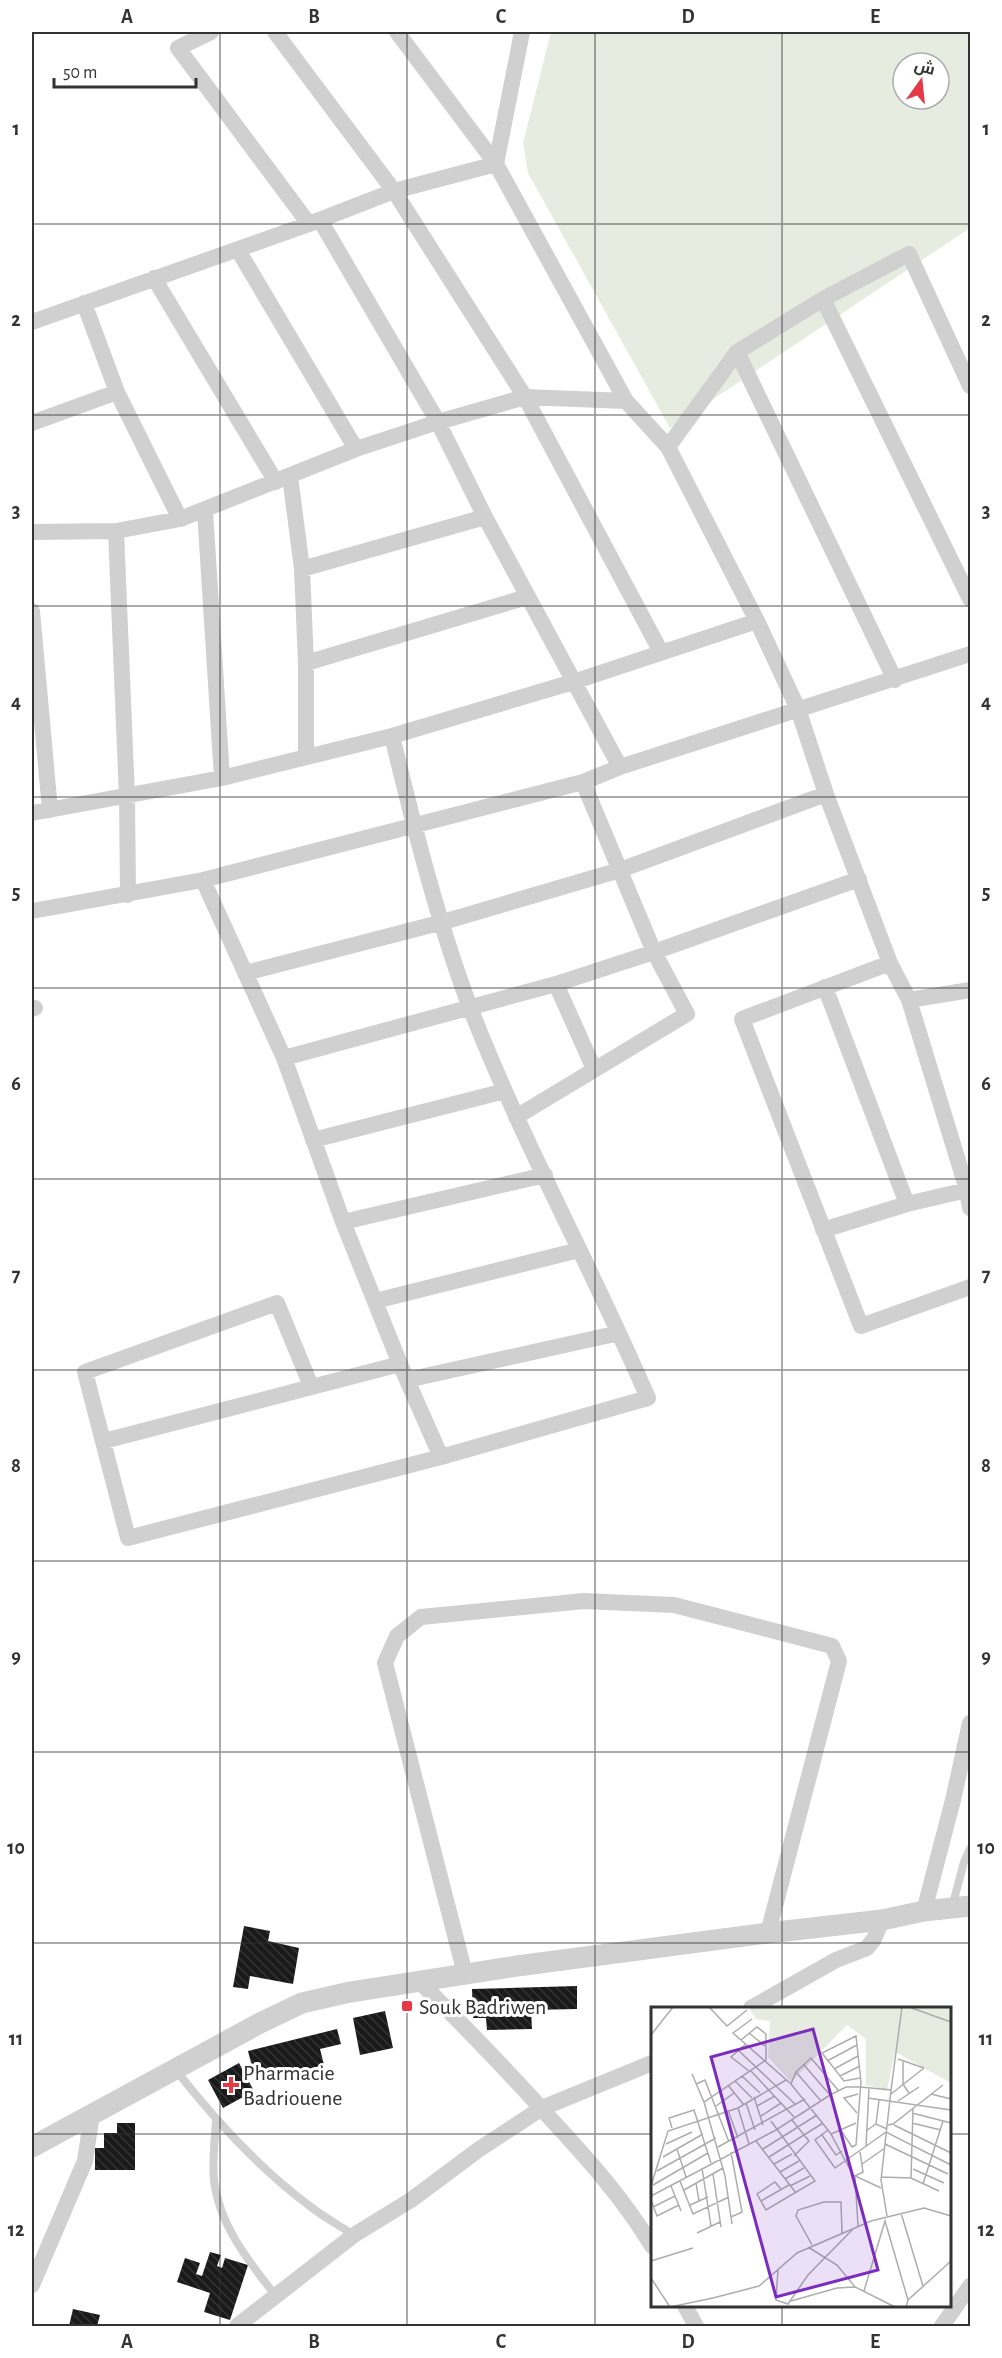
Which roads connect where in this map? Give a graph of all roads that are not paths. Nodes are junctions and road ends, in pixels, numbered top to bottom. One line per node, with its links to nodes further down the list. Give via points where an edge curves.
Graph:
1 (211, 32): 7 (street, via 178,48)
2 (275, 32): 6 (street)
3 (397, 32): 5 (street)
4 (522, 32): 5 (street)
5 (496, 164): 6 (street); 17 (street)
6 (394, 191): 7 (street); 16 (street)
7 (315, 222): 8 (street); 18 (street)
8 (238, 250): 9 (street); 21 (street)
9 (154, 278): 11 (street); 22 (street)
10 (823, 299): 13 (street); 14 (street, via 909,254); 30 (street)
11 (84, 303): 12 (street); 15 (street)
12 (32, 322)
13 (737, 352): 20 (street); 36 (street)
14 (970, 386)
15 (117, 392): 19 (street); 25 (street)
16 (525, 397): 17 (street); 18 (street); 33 (street)
17 (626, 401): 20 (street)
18 (438, 422): 21 (street); 24 (street)
19 (32, 423)
20 (668, 447): 32 (street)
21 (356, 449): 22 (street)
22 (283, 479): 23 (street); 28 (street)
23 (205, 511): 25 (street); 42 (street)
24 (485, 517): 28 (street); 29 (street)
25 (180, 519): 26 (street)
26 (116, 531): 27 (street); 45 (street)
27 (32, 532)
28 (302, 569): 35 (street)
29 (527, 597): 35 (street); 37 (street)
30 (970, 599)
31 (32, 611): 46 (street)
32 (757, 621): 33 (street); 38 (street)
33 (661, 652): 37 (street)
34 (970, 654): 36 (street)
35 (306, 663): 40 (street)
36 (894, 680): 38 (street)
37 (573, 682): 39 (street); 41 (street)
38 (798, 709): 41 (street); 44 (street)
39 (392, 736): 40 (street); 48 (street)
40 (306, 756): 42 (street)
41 (620, 767): 43 (street)
42 (222, 778): 45 (street)
43 (583, 782): 48 (street); 49 (street)
44 (826, 795): 49 (street); 50 (street)
45 (127, 797): 46 (street); 52 (street)
46 (50, 810): 47 (street)
47 (32, 813)
48 (414, 827): 51 (street); 54 (street)
49 (620, 870): 54 (street); 55 (street)
50 (859, 879): 55 (street); 56 (street)
51 (203, 880): 52 (street); 57 (street)
52 (128, 894): 53 (street)
53 (32, 911)
54 (443, 922): 57 (street); 62 (street)
55 (654, 952): 58 (street); 64 (street, via 687,1014)
56 (890, 963): 59 (street); 61 (street)
57 (245, 973): 63 (street)
58 (556, 984): 62 (street); 64 (street)
59 (825, 987): 70 (street); 73 (street, via 742,1019)
60 (970, 990): 61 (street)
61 (909, 1000): 69 (street)
62 (471, 1008): 63 (street); 65 (street)
63 (284, 1058): 67 (street)
64 (594, 1069): 66 (street)
65 (505, 1091): 66 (street); 67 (street)
66 (516, 1117): 68 (street)
67 (313, 1140): 72 (street)
68 (545, 1175): 72 (street); 74 (street)
69 (967, 1190): 70 (street); 71 (street)
70 (907, 1204): 73 (street)
71 (970, 1208)
72 (343, 1222): 76 (street)
73 (823, 1230): 75 (street, via 861,1326)
74 (579, 1250): 76 (street); 77 (street)
75 (970, 1287)
76 (375, 1301): 78 (street)
77 (620, 1333): 79 (street); 82 (street, via 648,1398)
78 (400, 1364): 79 (street); 80 (street)
79 (407, 1380): 82 (street)
80 (311, 1386): 81 (street); 81 (street, via 277,1303 85,1372)
81 (104, 1441): 82 (street, via 128,1538)
82 (441, 1457)
83 (970, 1723): 86 (street)
84 (970, 1849): 85 (lane, via 964,1862)
85 (961, 1906): 86 (street)
86 (924, 1911): 87 (street)
87 (882, 1920): 88 (street); 91 (street, via 867,1948 836,1960)
88 (768, 1933): 89 (street); 89 (street, via 839,1661 831,1646 674,1605 584,1601 421,1617 397,1636 385,1663)
89 (465, 1974): 90 (street)
90 (419, 1981): 93 (street, via 302,2003); 94 (street)
91 (753, 2007)
92 (651, 2063): 94 (street)
93 (175, 2069): 95 (street); 96 (lane)
94 (542, 2108): 98 (street); 99 (street, via 594,2166)
95 (92, 2114): 97 (street); 100 (street, via 85,2161)
96 (216, 2120): 98 (lane, via 299,2198); 102 (lane, via 213,2178 219,2209 240,2247)
97 (32, 2147)
98 (354, 2235): 102 (street)
99 (651, 2244)
100 (32, 2285)
101 (970, 2286): 106 (street)
102 (276, 2296): 104 (street)
103 (686, 2307): 105 (street)
104 (237, 2326)
105 (696, 2326)
106 (942, 2326)

